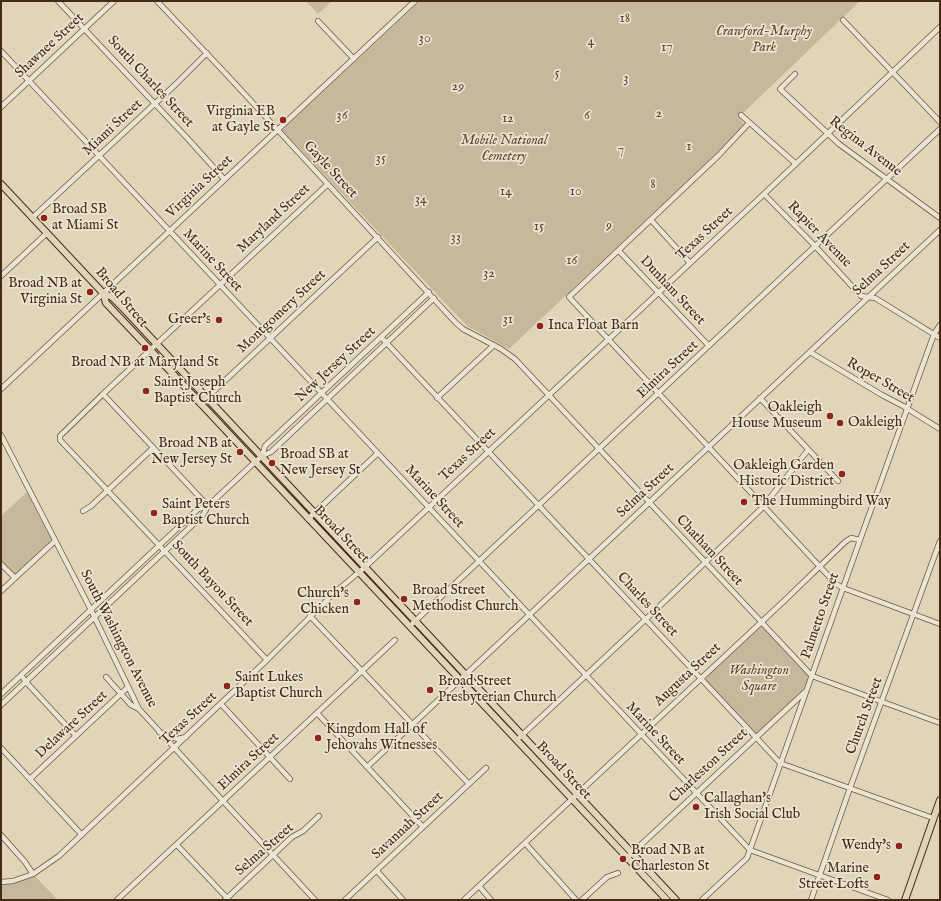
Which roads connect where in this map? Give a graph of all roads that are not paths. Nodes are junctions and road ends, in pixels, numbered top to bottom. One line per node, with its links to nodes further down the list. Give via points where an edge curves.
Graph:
1 (58, 1): 8 (street, South Charles Street)
2 (114, 1): 8 (street, Shawnee Street)
3 (157, 1): 10 (street, Gayle Street)
4 (415, 1): 11 (street, Virginia Street)
5 (843, 20): 12 (street)
6 (318, 21): 11 (street)
7 (940, 27): 12 (street, Texas Street)
8 (84, 29): 14 (street, Shawnee Street); 15 (street, South Charles Street)
9 (1, 51): 14 (street, Marine Street)
10 (207, 53): 15 (street, Miami Street); 20 (street, Gayle Street)
11 (354, 59): 20 (street, Virginia Street)
12 (893, 72): 18 (street); 22 (street, Texas Street)
13 (795, 74): 22 (street, Regina Avenue, via 780,89)
14 (29, 81): 16 (street, Shawnee Street); 23 (street, Marine Street)
15 (155, 104): 23 (street, Miami Street); 25 (street, South Charles Street)
16 (1, 107)
17 (741, 115): 19 (street)
18 (940, 122)
19 (749, 123): 24 (street); 32 (street)
20 (278, 129): 25 (street, Virginia Street); 28 (street, Gayle Street)
21 (940, 129): 26 (street, Elmira Street)
22 (828, 133): 24 (street, Texas Street); 26 (street, Regina Avenue)
23 (99, 156): 30 (street, Miami Street); 34 (street, Marine Street)
24 (796, 164): 29 (street, Texas Street)
25 (224, 179): 34 (street, Virginia Street)
26 (886, 179): 31 (street, Regina Avenue); 37 (street, Elmira Street)
27 (1, 184): 30 (main road, Broad Street)
28 (328, 184): 36 (street, Gayle Street); 41 (street, Maryland Street)
29 (764, 194): 37 (street, Rapier Avenue); 39 (street, Texas Street)
30 (32, 218): 35 (main road, Broad Street)
31 (940, 218)
32 (651, 220): 38 (street); 39 (street)
33 (940, 230): 46 (street, Selma Street)
34 (169, 232): 41 (street, Marine Street); 43 (street, Virginia Street)
35 (47, 233): 40 (street); 43 (main road, Broad Street)
36 (378, 237): 42 (street, Gayle Street); 51 (street, Montgomery Street)
37 (815, 246): 46 (street, Rapier Avenue, via 862,296); 56 (street, Elmira Street)
38 (619, 251): 44 (street, Dunham Street); 52 (street, via 569,297)
39 (690, 263): 44 (street, Texas Street)
40 (1, 276)
41 (220, 285): 51 (street, Marine Street); 54 (street, Maryland Street)
42 (429, 292): 45 (street, Gayle Street); 49 (street, New Jersey Street)
43 (103, 293): 54 (main road, via 112,297); 57 (main road, Broad Street, via 106,303); 59 (street, Virginia Street)
44 (658, 293): 52 (street, Texas Street); 56 (street, Dunham Street)
45 (434, 298): 53 (street, New Jersey Street); 55 (street, Gayle Street, via 463,329)
46 (868, 298): 48 (street, Rapier Avenue, via 875,298); 58 (street, Selma Street)
47 (940, 325): 48 (street, Palmetto Street)
48 (934, 334): 50 (street, Rapier Avenue); 69 (street, Palmetto Street)
49 (381, 337): 53 (street, Charles Street); 61 (street, New Jersey Street)
50 (940, 338)
51 (269, 339): 61 (street, Marine Street); 64 (street, Montgomery Street)
52 (608, 339): 62 (street); 63 (street, Texas Street)
53 (386, 343): 65 (street, Charles Street); 67 (street, New Jersey Street)
54 (157, 344): 57 (street, Maryland Street); 64 (main road)
55 (494, 345): 63 (street, Chatham Street, via 515,359); 65 (street)
56 (709, 346): 62 (street, Elmira Street)
57 (150, 350): 60 (street, Maryland Street); 68 (main road, Broad Street)
58 (810, 352): 66 (street, Selma Street); 69 (street, Roper Street)
59 (1, 389)
60 (103, 394): 72 (street, Maryland Street); 74 (street)
61 (321, 394): 67 (street, Marine Street); 79 (street, New Jersey Street, via 265,446)
62 (658, 394): 73 (street); 75 (street, Elmira Street)
63 (548, 395): 75 (street, Chatham Street); 77 (street, Texas Street)
64 (207, 398): 68 (street, Montgomery Street); 79 (main road)
65 (437, 398): 77 (street, Charles Street)
66 (760, 398): 73 (street, Selma Street); 76 (street)
67 (326, 400): 78 (street, Marine Street); 79 (street, New Jersey Street, via 271,452)
68 (200, 404): 80 (main road, Broad Street)
69 (907, 409): 70 (street, Roper Street); 93 (street, Palmetto Street)
70 (940, 429)
71 (1, 435): 94 (street, South Washington Avenue)
72 (60, 436): 83 (street, South Bayou Street, via 60,440)
73 (708, 447): 85 (street, Selma Street); 88 (street)
74 (153, 448): 83 (street); 86 (street)
75 (599, 449): 85 (street, Chatham Street); 87 (street, Elmira Street)
76 (808, 450): 81 (street); 88 (street)
77 (488, 452): 87 (street, Charles Street); 89 (street, Texas Street)
78 (378, 453): 89 (street, Marine Street); 91 (street)
79 (262, 456): 80 (street, New Jersey Street); 82 (main road)
80 (255, 462): 84 (main road, Broad Street); 86 (street, New Jersey Street)
81 (838, 482)
82 (293, 490): 84 (street); 91 (main road)
83 (108, 491): 90 (street); 96 (street, South Bayou Street)
84 (286, 495): 92 (main road, Broad Street)
85 (649, 503): 98 (street, Selma Street); 100 (street, Chatham Street)
86 (208, 506): 96 (street, New Jersey Street, via 198,509); 97 (street, New Jersey Street, via 203,515)
87 (538, 506): 98 (street, Charles Street); 99 (street, Elmira Street)
88 (764, 506): 100 (street); 102 (street)
89 (429, 508): 99 (street, Marine Street); 103 (street, Texas Street)
90 (83, 511)
91 (315, 513): 92 (street); 103 (main road)
92 (308, 519): 103 (main road, Broad Street)
93 (860, 540): 102 (street, Augusta Street, via 851,538); 105 (street, Palmetto Street)
94 (55, 541): 104 (street); 109 (street, South Washington Avenue)
95 (940, 541): 110 (street, Church Street)
96 (160, 545): 97 (street, South Bayou Street); 107 (street, New Jersey Street)
97 (165, 551): 108 (street, New Jersey Street); 121 (street, South Bayou Street)
98 (589, 560): 112 (street, Selma Street); 114 (street, Charles Street)
99 (479, 562): 112 (street, Marine Street); 116 (street, Elmira Street)
100 (705, 563): 114 (street); 115 (street, Chatham Street)
101 (1, 564): 104 (street)
102 (820, 566): 105 (street); 115 (street, Augusta Street)
103 (362, 570): 111 (street, Texas Street); 116 (main road, Broad Street)
104 (15, 578): 106 (street)
105 (843, 588): 110 (street); 125 (street, Palmetto Street)
106 (1, 591)
107 (111, 591): 108 (street); 109 (street, New Jersey Street)
108 (116, 596): 113 (street, New Jersey Street)
109 (90, 610): 113 (street, South Washington Avenue); 118 (street, New Jersey Street)
110 (913, 614): 117 (street); 134 (street, Church Street)
111 (310, 616): 121 (street, Texas Street); 122 (street)
112 (529, 616): 124 (street, Marine Street); 127 (street, Selma Street)
113 (94, 617): 120 (street, New Jersey Street); 130 (street, South Washington Avenue)
114 (645, 620): 124 (street); 128 (street, Charles Street)
115 (761, 622): 125 (street, Chatham Street); 128 (street, Augusta Street)
116 (413, 624): 127 (main road, Broad Street)
117 (940, 624)
118 (64, 635): 120 (street); 123 (street, New Jersey Street)
119 (395, 640): 122 (street, Elmira Street)
120 (69, 641): 129 (street, New Jersey Street)
121 (268, 660): 135 (street, Texas Street)
122 (362, 671): 138 (street, Elmira Street); 140 (street)
123 (21, 675): 129 (street); 132 (street, New Jersey Street)
124 (585, 675): 142 (street, Marine Street); 145 (street)
125 (812, 676): 131 (street, Palmetto Street); 134 (street, Chatham Street)
126 (106, 677): 133 (street)
127 (463, 678): 140 (street, Selma Street); 145 (main road, Broad Street)
128 (701, 678): 142 (street, Augusta Street); 146 (street, Charles Street)
129 (26, 682): 136 (street, New Jersey Street); 143 (street)
130 (128, 687): 133 (street, Delaware Street); 137 (street, South Washington Avenue)
131 (807, 691): 146 (street, Charleston Street); 150 (street, Palmetto Street)
132 (1, 694)
133 (122, 694): 137 (street, via 131,705); 143 (street, Delaware Street)
134 (882, 702): 139 (street, Chatham Street); 156 (street, Church Street)
135 (221, 704): 144 (street, Texas Street); 149 (street)
136 (1, 705)
137 (139, 709): 141 (street, South Washington Avenue)
138 (317, 713): 149 (street, Elmira Street); 151 (street)
139 (940, 723)
140 (412, 725): 151 (street, Selma Street); 155 (street)
141 (158, 732): 144 (street, via 177,739); 148 (street, South Washington Avenue)
142 (640, 734): 157 (street, Marine Street); 158 (street, Augusta Street)
143 (76, 736): 153 (street, Delaware Street)
144 (186, 737): 148 (street, Texas Street)
145 (519, 737): 158 (main road, Broad Street)
146 (756, 737): 150 (street, Charles Street); 157 (street, Charleston Street)
147 (1, 748): 153 (street)
148 (174, 748): 160 (street, South Washington Avenue); 165 (street, Texas Street)
149 (270, 757): 154 (street); 160 (street, Elmira Street)
150 (780, 763): 156 (street, Charles Street); 168 (street, Palmetto Street)
151 (367, 767): 163 (street)
152 (486, 768): 155 (street, Savannah Street)
153 (30, 779): 165 (street)
154 (290, 779)
155 (469, 784): 163 (street, Savannah Street)
156 (850, 788): 162 (street, Charles Street); 174 (street, Church Street)
157 (696, 793): 168 (street, Marine Street); 170 (street, Charleston Street)
158 (574, 797): 166 (street, Augusta Street); 170 (main road, Broad Street)
159 (940, 800): 162 (main road)
160 (223, 802): 167 (street, Elmira Street); 169 (street, South Washington Avenue)
161 (319, 816): 169 (street, Selma Street)
162 (933, 818): 191 (main road)
163 (423, 827): 171 (street, Savannah Street)
164 (1, 835): 173 (street)
165 (82, 835): 173 (street, Texas Street, via 59,856)
166 (525, 843): 176 (street, Augusta Street); 184 (street)
167 (177, 844): 177 (street); 178 (street, Elmira Street)
168 (750, 850): 174 (street, Marine Street); 188 (street, Palmetto Street, via 747,858)
169 (273, 855): 177 (street, Selma Street); 179 (street, South Washington Avenue)
170 (629, 856): 186 (main road, Broad Street); 187 (main road)
171 (377, 871): 180 (street, Savannah Street); 181 (street)
172 (618, 873): 185 (street, via 607,877)
173 (33, 874): 175 (street, Texas Street)
174 (820, 876): 189 (street, Church Street); 190 (street, Marine Street)
175 (1, 882)
176 (479, 886): 182 (street, Augusta Street); 183 (street)
177 (227, 899)
178 (117, 900)
179 (316, 900)
180 (345, 900)
181 (403, 900)
182 (464, 900)
183 (491, 900)
184 (576, 900)
185 (582, 900)
186 (667, 900)
187 (676, 900)
188 (702, 900)
189 (811, 900)
190 (888, 900)
191 (905, 900)

